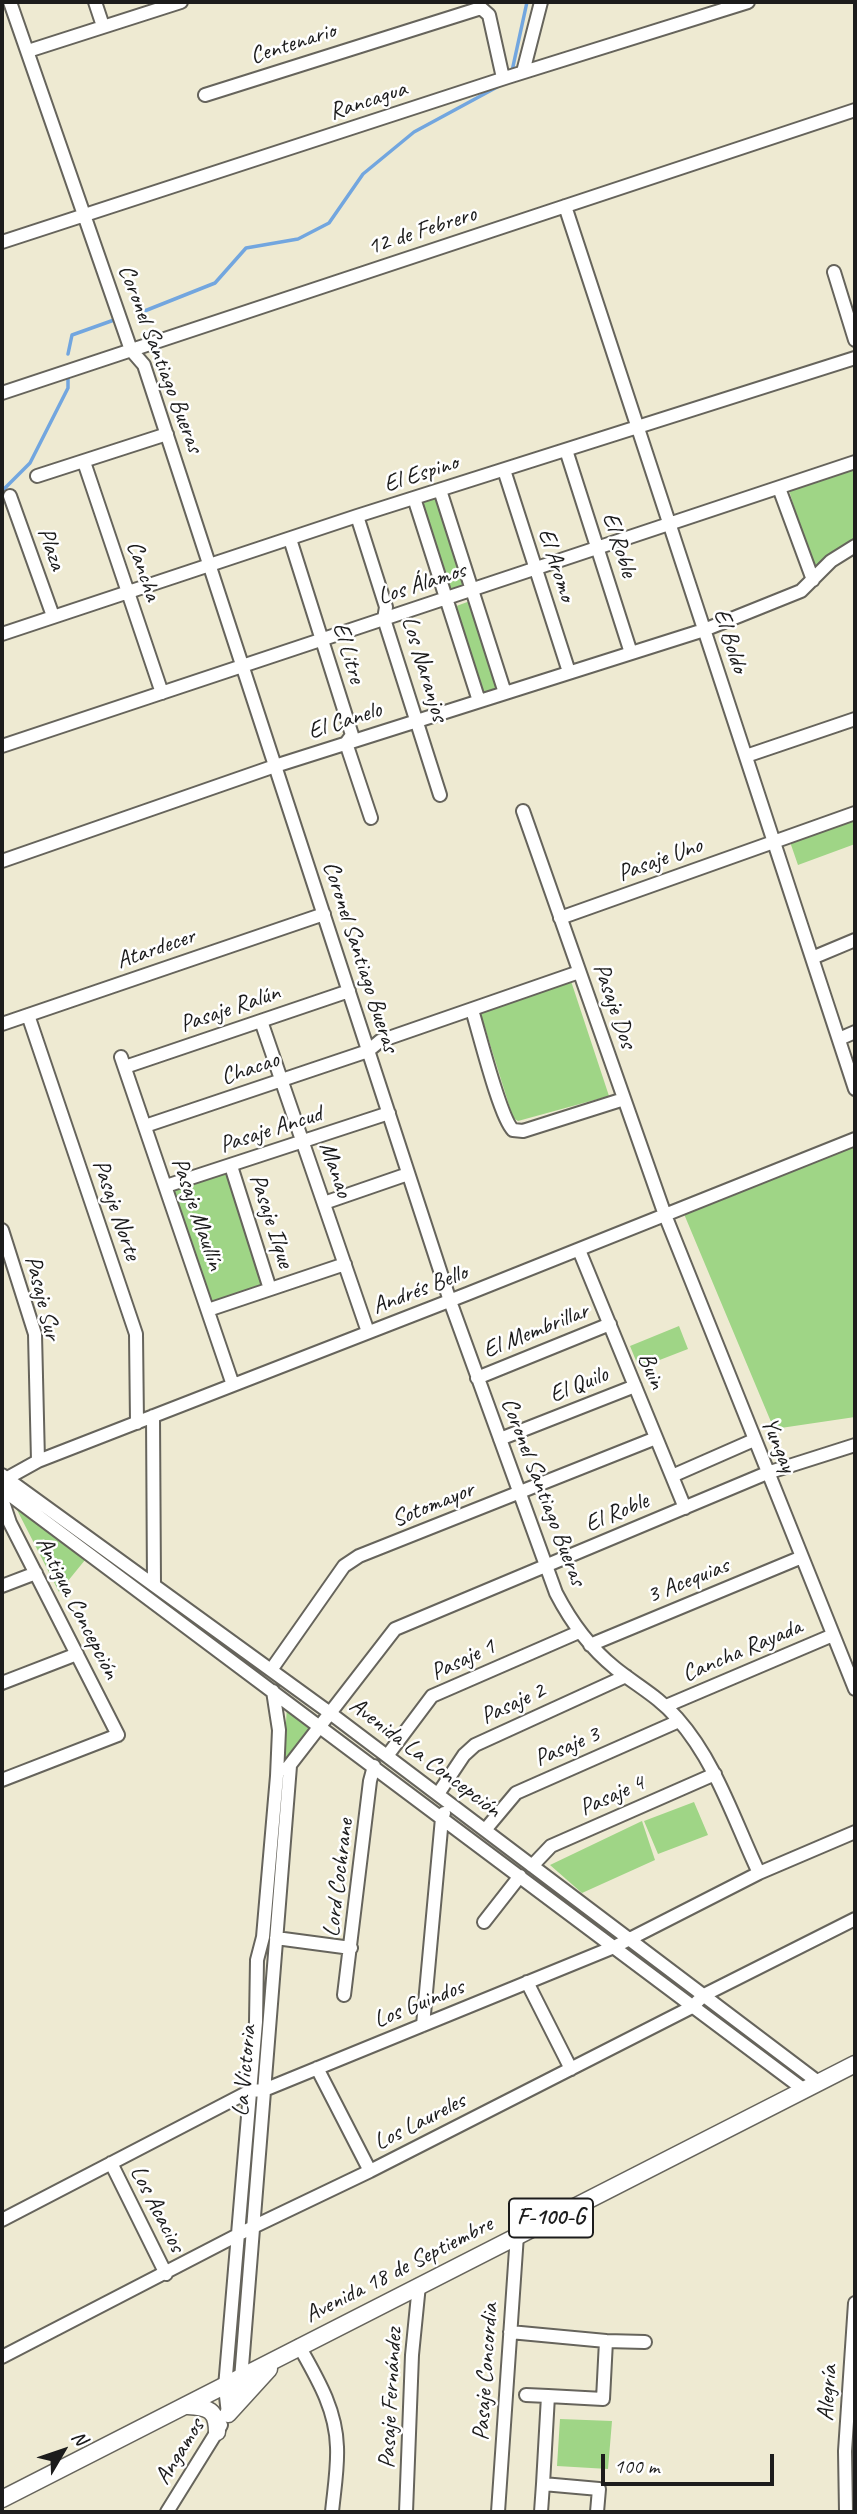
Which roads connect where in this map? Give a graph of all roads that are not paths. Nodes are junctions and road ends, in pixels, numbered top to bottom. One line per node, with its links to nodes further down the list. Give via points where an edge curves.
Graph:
1 (10, 2): 7 (street, Coronel Santiago Bueras)
2 (94, 2): 6 (street)
3 (181, 2): 6 (street)
4 (541, 2): 8 (street)
5 (748, 2): 8 (street, Rancagua)
6 (103, 26): 7 (street)
7 (27, 51): 12 (street, Coronel Santiago Bueras)
8 (512, 76): 9 (street, Centenario, via 489,15 481,8); 12 (street, Rancagua)
9 (205, 94)
10 (855, 110): 11 (street, 12 de Febrero)
11 (565, 205): 16 (street, 12 de Febrero); 19 (street, El Boldo)
12 (84, 215): 13 (street, Rancagua); 16 (street, Coronel Santiago Bueras)
13 (2, 242)
14 (834, 272): 15 (street)
15 (855, 340)
16 (131, 350): 18 (street, 12 de Febrero); 20 (street, Coronel Santiago Bueras, via 144,365)
17 (855, 358): 19 (street, El Espino)
18 (2, 393)
19 (638, 427): 21 (street, El Espino); 31 (street, El Boldo)
20 (167, 435): 22 (street); 35 (street, Coronel Santiago Bueras)
21 (566, 450): 24 (street, El Espino); 34 (street, El Roble)
22 (84, 462): 25 (street); 39 (street, Cancha)
23 (855, 462): 26 (street, Los Álamos)
24 (504, 470): 27 (street, El Espino); 36 (street, El Aromo)
25 (37, 476)
26 (779, 488): 31 (street, Los Álamos); 37 (street)
27 (440, 490): 29 (street, El Espino); 38 (street)
28 (10, 496): 41 (street, Plaza)
29 (414, 498): 30 (street, El Espino); 40 (street)
30 (356, 516): 32 (street, El Espino); 42 (street, Los Naranjos, via 386,607)
31 (670, 524): 34 (street, Los Álamos); 43 (street, El Boldo)
32 (290, 539): 35 (street, El Espino); 45 (street, El Litre)
33 (855, 546): 37 (street, El Canelo)
34 (598, 548): 36 (street, Los Álamos); 46 (street, El Roble)
35 (209, 564): 39 (street, El Espino); 47 (street, Coronel Santiago Bueras)
36 (536, 569): 38 (street, Los Álamos); 48 (street, El Aromo)
37 (813, 580): 43 (street, El Canelo, via 801,591)
38 (472, 590): 40 (street, Los Álamos); 50 (street)
39 (127, 592): 41 (street, El Espino); 49 (street, Cancha)
40 (446, 598): 42 (street, Los Álamos); 51 (street)
41 (53, 616): 44 (street, El Espino)
42 (384, 619): 45 (street, Los Álamos); 53 (street, Los Naranjos)
43 (704, 629): 46 (street, El Canelo); 56 (street, El Boldo)
44 (2, 634)
45 (321, 640): 47 (street, Los Álamos); 54 (street, El Litre, via 352,735)
46 (631, 653): 48 (street, El Canelo)
47 (243, 666): 49 (street, Los Álamos); 57 (street, Coronel Santiago Bueras)
48 (569, 673): 50 (street, El Canelo)
49 (162, 693): 55 (street, Los Álamos)
50 (505, 693): 51 (street, El Canelo)
51 (479, 701): 53 (street, El Canelo)
52 (855, 719): 56 (street)
53 (417, 721): 54 (street, El Canelo); 58 (street, Los Naranjos)
54 (345, 743): 57 (street, El Canelo); 61 (street, El Litre)
55 (2, 747)
56 (746, 756): 62 (street, El Boldo)
57 (275, 766): 63 (street, El Canelo); 64 (street, Coronel Santiago Bueras)
58 (440, 795)
59 (523, 811): 65 (street, Pasaje Dos)
60 (855, 813): 62 (street, Pasaje Uno)
61 (371, 818)
62 (774, 841): 65 (street, Pasaje Uno); 67 (street, El Boldo)
63 (2, 860)
64 (324, 914): 69 (street, Coronel Santiago Bueras); 71 (street, Atardecer)
65 (560, 918): 68 (street, Pasaje Dos)
66 (855, 940): 67 (street)
67 (812, 958): 75 (street, El Boldo)
68 (579, 972): 70 (street); 80 (street, Pasaje Dos)
69 (349, 991): 72 (street, Pasaje Ralún); 76 (street, Coronel Santiago Bueras)
70 (472, 1010): 76 (street, via 380,1041); 80 (street, via 504,1115 513,1130 523,1131)
71 (28, 1015): 73 (street, Atardecer); 102 (street, Pasaje Norte, via 136,1335)
72 (261, 1020): 77 (street, Pasaje Ralún); 78 (street, Manao)
73 (2, 1024)
74 (855, 1032): 75 (street)
75 (839, 1039): 79 (street, El Boldo)
76 (368, 1051): 78 (street, Chacao); 81 (street, Coronel Santiago Bueras)
77 (123, 1062): 82 (street, Pasaje Maullín)
78 (282, 1080): 82 (street, Chacao); 84 (street, Manao)
79 (855, 1089)
80 (624, 1100): 89 (street, Pasaje Dos)
81 (388, 1113): 84 (street, Pasaje Ancud); 86 (street, Coronel Santiago Bueras)
82 (145, 1126): 87 (street, Pasaje Maullín)
83 (855, 1139): 89 (street, Andrés Bello)
84 (303, 1142): 85 (street, Pasaje Ancud); 88 (street, Manao)
85 (231, 1166): 87 (street, Pasaje Ancud); 93 (street, Pasaje Ilque)
86 (408, 1174): 88 (street); 94 (street, Coronel Santiago Bueras)
87 (166, 1186): 95 (street, Pasaje Maullín)
88 (324, 1203): 92 (street, Manao)
89 (665, 1215): 91 (street, Andrés Bello); 105 (street, Yungay)
90 (2, 1230): 107 (street, Pasaje Sur, via 35,1334)
91 (579, 1250): 94 (street, Andrés Bello); 96 (street, Buin)
92 (345, 1264): 93 (street); 97 (street, Manao)
93 (270, 1289): 95 (street)
94 (450, 1301): 97 (street, Andrés Bello); 98 (street, Coronel Santiago Bueras)
95 (208, 1310): 99 (street, Pasaje Maullín)
96 (610, 1324): 98 (street, El Membrillar); 100 (street, Buin)
97 (368, 1332): 99 (street, Andrés Bello)
98 (478, 1378): 104 (street, Coronel Santiago Bueras)
99 (233, 1385): 101 (street, Andrés Bello)
100 (635, 1386): 103 (street, Buin); 104 (street, El Quilo)
101 (153, 1416): 102 (street, Andrés Bello); 117 (street)
102 (138, 1423): 107 (street, Andrés Bello)
103 (656, 1438): 109 (street, Buin); 111 (street, Sotomayor)
104 (500, 1439): 111 (street, Coronel Santiago Bueras)
105 (754, 1440): 108 (street, Yungay); 109 (street, El Roble)
106 (855, 1445): 108 (street, El Roble)
107 (38, 1461): 110 (street, Andrés Bello)
108 (767, 1473): 113 (street, El Roble); 114 (street, Yungay)
109 (672, 1476): 113 (street, Buin)
110 (3, 1481): 117 (street, Avenida La Concepción); 127 (street, Avenida La Concepción)
111 (519, 1493): 115 (street, Coronel Santiago Bueras); 123 (street, Sotomayor, via 344,1566)
112 (2, 1499): 116 (street, Antigua Concepción)
113 (685, 1508): 115 (street, El Roble)
114 (802, 1557): 120 (street, Yungay); 121 (street, 3 Acequias)
115 (546, 1565): 119 (street, Coronel Santiago Bueras); 129 (street, El Roble, via 395,1629)
116 (36, 1573): 118 (street); 122 (street, Antigua Concepción)
117 (154, 1585): 123 (street, Avenida La Concepción)
118 (2, 1586)
119 (579, 1632): 121 (street, Coronel Santiago Bueras); 132 (street, Pasaje 1, via 432,1696)
120 (834, 1635): 126 (street, Yungay); 128 (street, Cancha Rayada)
121 (590, 1645): 124 (street, Coronel Santiago Bueras)
122 (77, 1654): 125 (street); 137 (street, Antigua Concepción, via 118,1735)
123 (271, 1670): 129 (street, Avenida La Concepción)
124 (626, 1676): 128 (street, Coronel Santiago Bueras); 138 (street, Pasaje 2, via 475,1745)
125 (2, 1683)
126 (855, 1689)
127 (273, 1691): 131 (street, Avenida La Concepción); 136 (street, La Victoria, via 278,1720)
128 (666, 1706): 130 (street, Coronel Santiago Bueras)
129 (330, 1713): 131 (street, El Roble); 132 (street, Avenida La Concepción)
130 (679, 1721): 135 (street, Coronel Santiago Bueras); 141 (street, Pasaje 3, via 516,1793)
131 (321, 1727): 133 (street); 134 (street, Avenida La Concepción)
132 (387, 1756): 138 (street, Avenida La Concepción)
133 (290, 1766): 136 (street); 148 (street, La Victoria)
134 (374, 1766): 140 (street, Avenida La Concepción); 151 (street, Lord Cochrane)
135 (715, 1774): 143 (street, Pasaje 4, via 551,1846); 144 (street, Coronel Santiago Bueras)
136 (277, 1776): 162 (street, La Victoria, via 257,1960)
137 (2, 1780)
138 (438, 1794): 139 (street, Avenida La Concepción)
139 (450, 1803): 140 (street); 141 (street, Avenida La Concepción)
140 (442, 1818): 145 (street, Avenida La Concepción); 156 (street)
141 (485, 1829): 143 (street, Avenida La Concepción)
142 (855, 1832): 144 (street, Los Guindos)
143 (533, 1866): 149 (street, Avenida La Concepción)
144 (759, 1873): 149 (street, Los Guindos)
145 (520, 1876): 147 (street); 150 (street, Avenida La Concepción)
146 (855, 1919): 154 (street, Los Laureles)
147 (484, 1922)
148 (276, 1938): 151 (street); 161 (street, La Victoria)
149 (628, 1938): 150 (street, Los Guindos); 154 (street, Avenida La Concepción)
150 (614, 1947): 152 (street, Los Guindos); 155 (street, Avenida La Concepción)
151 (351, 1948): 153 (street, Lord Cochrane)
152 (527, 1982): 156 (street, Los Guindos); 159 (street)
153 (344, 1995)
154 (704, 1995): 155 (street, Los Laureles); 160 (street, Avenida La Concepción)
155 (692, 2007): 159 (street, Los Laureles); 160 (street, Avenida La Concepción)
156 (423, 2025): 158 (street, Los Guindos)
157 (855, 2064): 160 (main road, Avenida 18 de Septiembre / F-100-G)
158 (317, 2068): 161 (street, Los Guindos); 164 (street)
159 (571, 2069): 164 (street, Los Laureles)
160 (810, 2086): 167 (main road, Avenida 18 de Septiembre / F-100-G)
161 (264, 2090): 162 (street, Los Guindos); 166 (street, La Victoria)
162 (250, 2091): 163 (street, Los Guindos); 168 (street, La Victoria)
163 (110, 2163): 165 (street, Los Guindos); 169 (street, Los Acacios)
164 (370, 2171): 166 (street, Los Laureles)
165 (2, 2220)
166 (253, 2227): 168 (street, Los Laureles); 178 (street, La Victoria)
167 (517, 2235): 170 (main road, Avenida 18 de Septiembre / F-100-G); 172 (street, Pasaje Concordia)
168 (238, 2236): 169 (street, Los Laureles); 179 (street, La Victoria)
169 (166, 2274): 176 (street, Los Laureles)
170 (418, 2285): 175 (main road, Avenida 18 de Septiembre / F-100-G); 189 (street, Pasaje Fernández)
171 (855, 2303): 193 (street, Alegría, via 845,2451)
172 (510, 2332): 173 (street); 190 (street, Pasaje Concordia)
173 (606, 2341): 174 (street); 181 (street, via 603,2399)
174 (645, 2342)
175 (299, 2346): 177 (main road, Avenida 18 de Septiembre / F-100-G); 188 (street, via 332,2415 337,2446)
176 (2, 2357)
177 (279, 2357): 178 (main road, Avenida 18 de Septiembre / F-100-G); 183 (main road)
178 (241, 2379): 179 (main road, Avenida 18 de Septiembre / F-100-G); 183 (street, Angamos)
179 (225, 2387): 182 (main road, Avenida 18 de Septiembre / F-100-G); 183 (street, Angamos)
180 (526, 2395): 181 (street)
181 (548, 2396): 185 (street)
182 (188, 2406): 184 (main road, via 211,2412); 186 (main road, Avenida 18 de Septiembre / F-100-G)
183 (228, 2414): 184 (street, Angamos)
184 (217, 2431): 187 (street, Angamos)
185 (543, 2484): 191 (street); 192 (street, via 599,2489)
186 (2, 2499)
187 (167, 2512)
188 (332, 2512)
189 (406, 2512)
190 (498, 2512)
191 (541, 2512)
192 (597, 2512)
193 (846, 2512)

